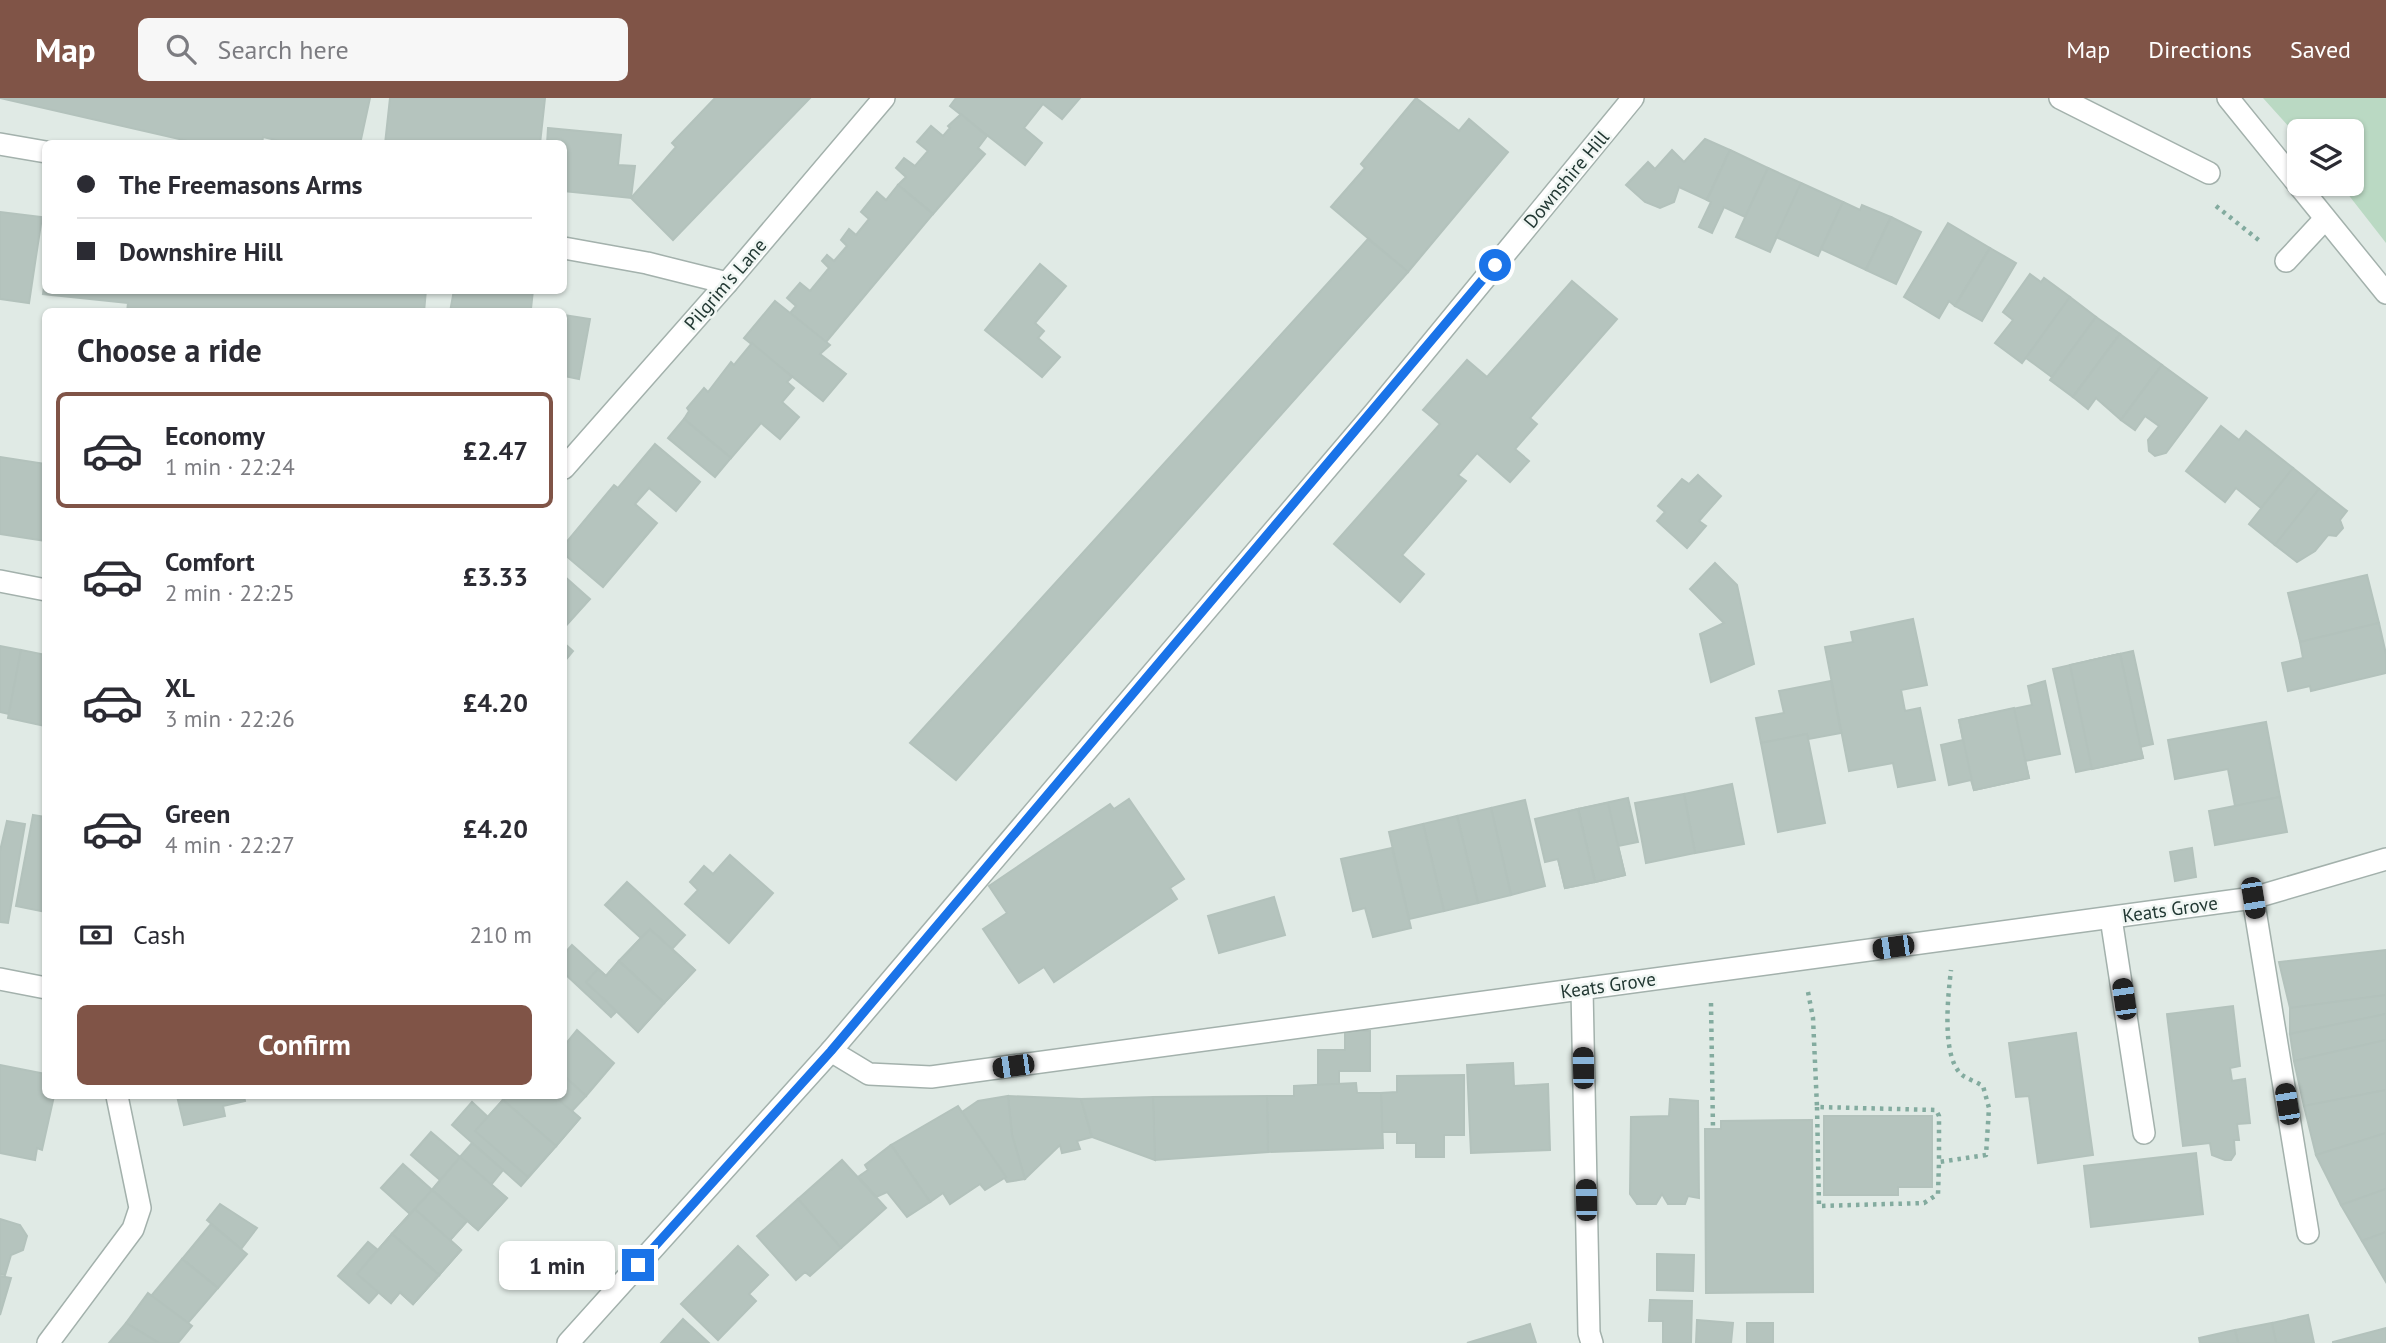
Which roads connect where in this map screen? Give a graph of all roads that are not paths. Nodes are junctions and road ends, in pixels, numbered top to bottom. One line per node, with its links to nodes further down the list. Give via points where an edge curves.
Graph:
1 (884, 98): 11 (street, Pilgrim's Lane)
2 (1633, 98): 22 (street, Downshire Hill, via 1375,412)
3 (2060, 98): 7 (street)
4 (2228, 98): 8 (street)
5 (0, 144): 6 (street)
6 (42, 151)
7 (2209, 173)
8 (2324, 220): 10 (street); 12 (street)
9 (567, 249): 11 (street)
10 (2286, 261)
11 (727, 283): 13 (street, Pilgrim's Lane)
12 (2386, 293)
13 (567, 465)
14 (0, 581): 15 (street)
15 (42, 589)
16 (2386, 859): 17 (street, Keats Grove)
17 (2253, 898): 18 (street, Keats Grove); 25 (street)
18 (2111, 918): 21 (street, Keats Grove); 24 (street)
19 (0, 979): 20 (street)
20 (42, 987)
21 (1582, 989): 22 (street, Keats Grove, via 931,1077 869,1074); 28 (street)
22 (831, 1051): 27 (street, Downshire Hill)
23 (118, 1099): 26 (street, via 140,1208 134,1229)
24 (2144, 1133)
25 (2308, 1233)
26 (48, 1343)
27 (568, 1343)
28 (1592, 1343)

